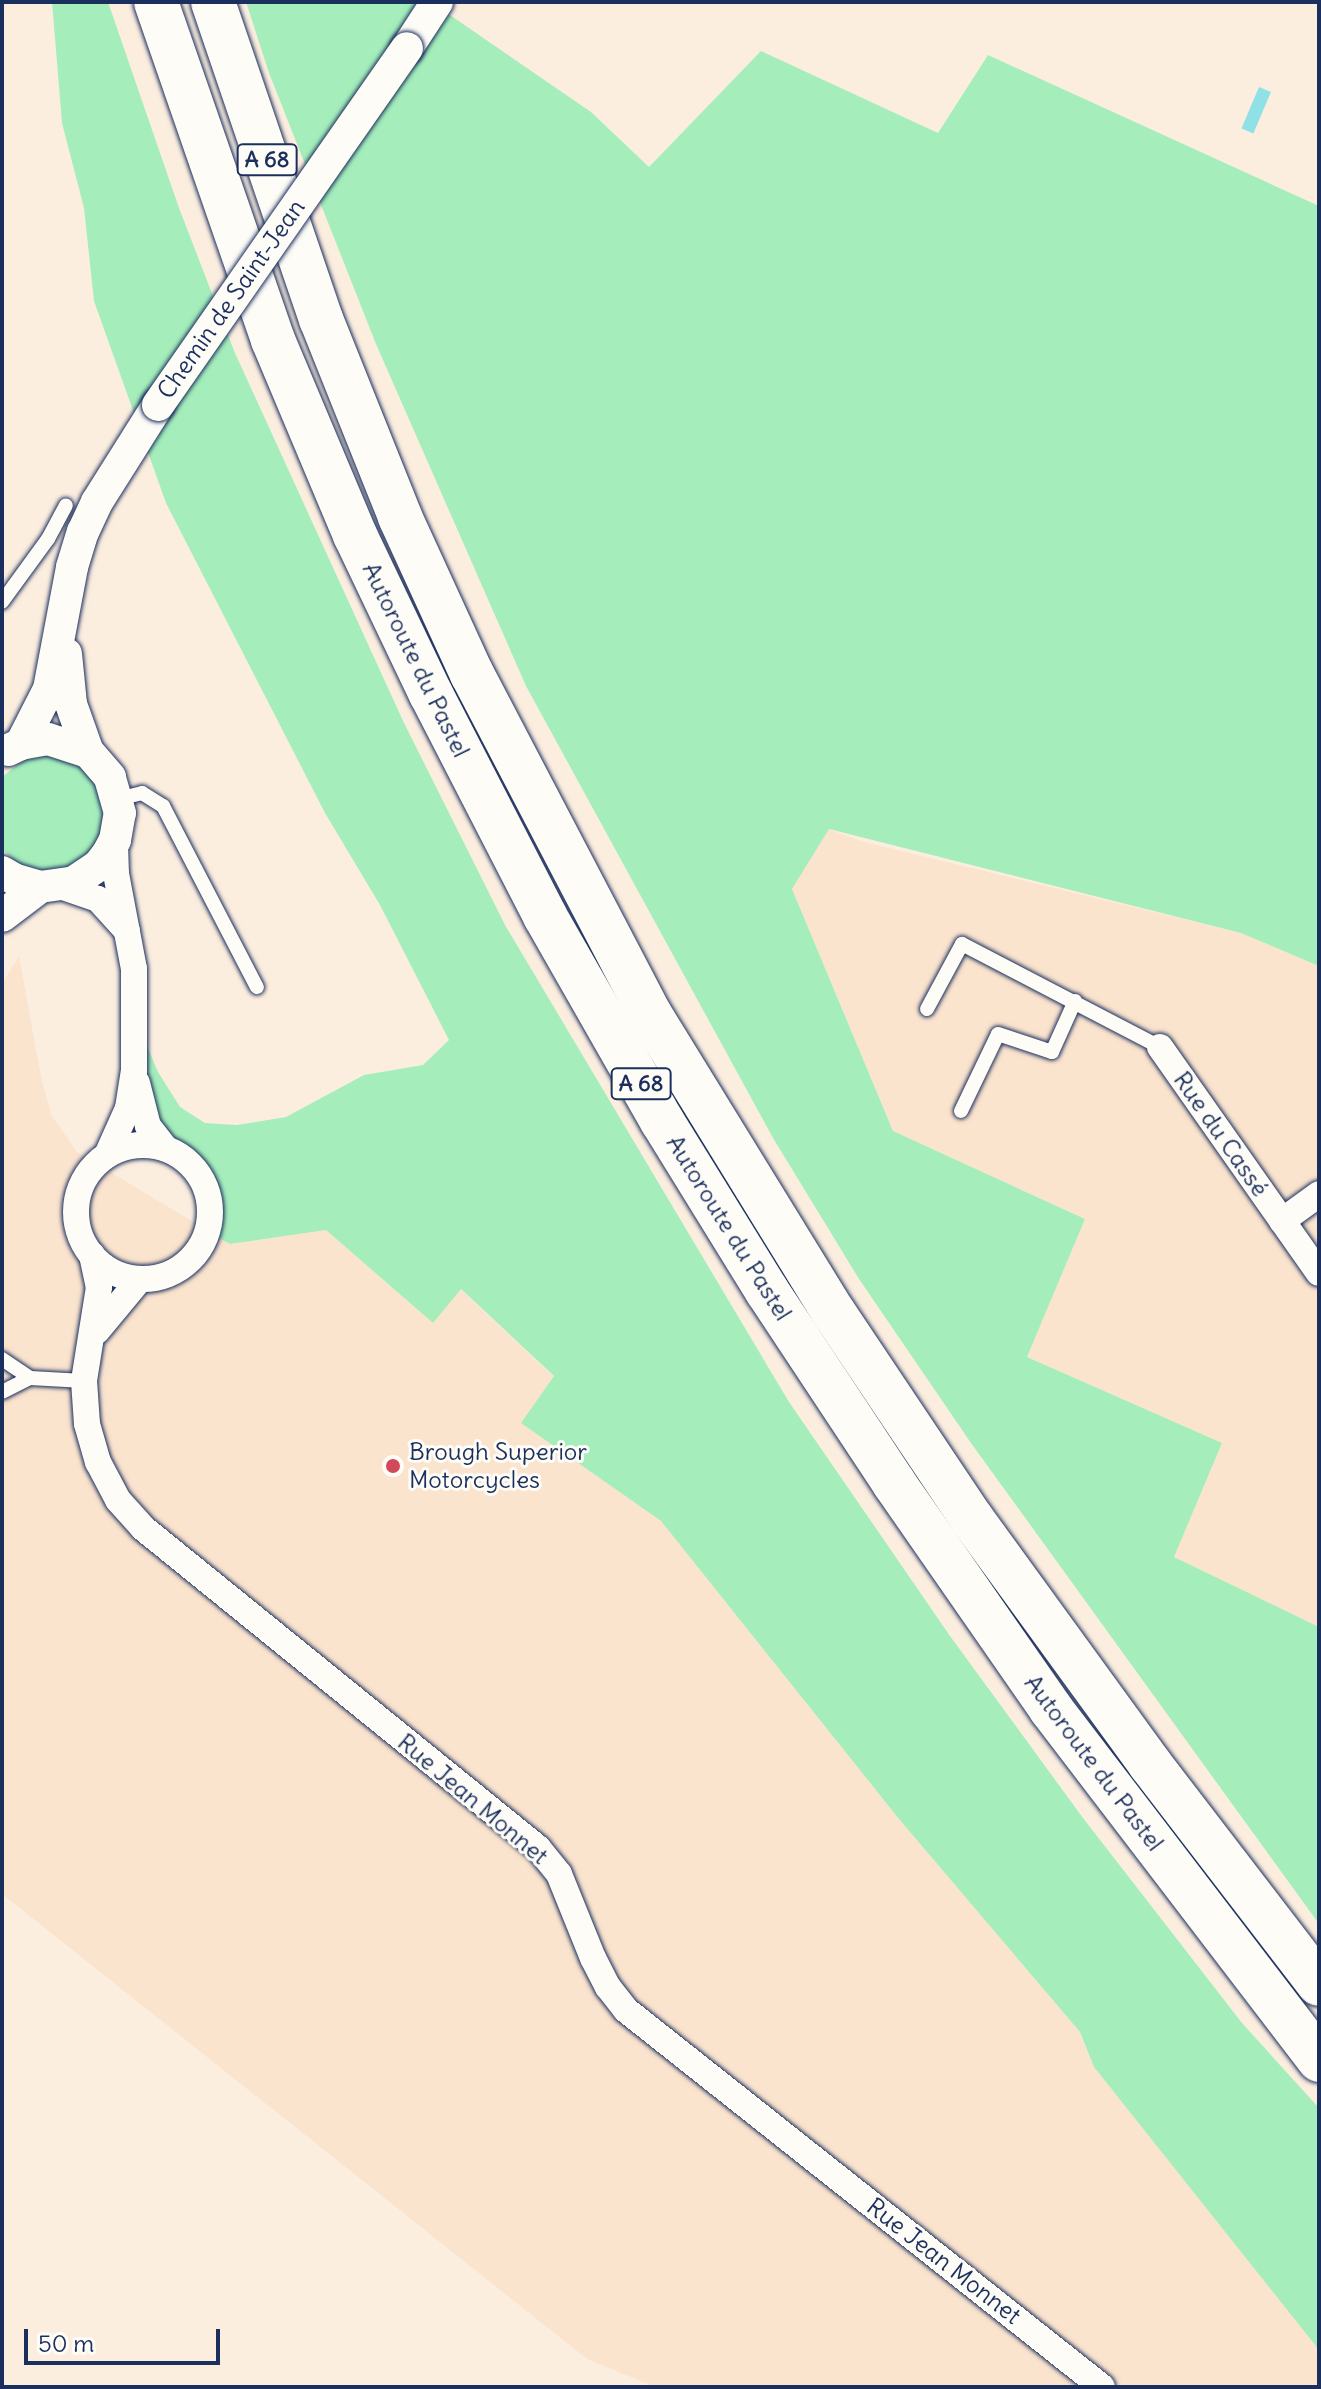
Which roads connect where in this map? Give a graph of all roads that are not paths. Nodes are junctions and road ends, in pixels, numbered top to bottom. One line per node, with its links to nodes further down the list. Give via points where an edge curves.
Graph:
1 (156, 2): 34 (highway, Autoroute du Pastel / A 68, via 273,340 349,521 552,929 662,1121 894,1483 1051,1709)
2 (213, 2): 33 (highway, Autoroute du Pastel / A 68, via 321,319 400,517 472,674 651,1016 834,1313 972,1519)
3 (437, 2): 6 (street, Chemin de Saint-Jean, bridge, via 158,405 97,502 72,567)
4 (66, 505): 5 (lane)
5 (2, 602)
6 (65, 615): 7 (street, Chemin de Saint-Jean, via 49,689); 8 (street, Chemin de Saint-Jean, via 67,682)
7 (12, 749): 8 (street, via 48,739)
8 (88, 752): 9 (street, via 110,777)
9 (118, 799): 10 (street); 15 (lane, via 142,793 163,806)
10 (115, 840): 12 (street, via 87,875); 14 (street, via 116,874)
11 (2, 872): 12 (street)
12 (50, 886): 13 (street); 14 (street, via 98,899)
13 (2, 916)
14 (130, 935): 19 (street)
15 (257, 987)
16 (1075, 1001): 17 (lane, via 962,944); 18 (lane); 20 (lane, via 1052,1052 998,1034)
17 (927, 1009)
18 (1160, 1047): 24 (street, Rue du Cassé)
19 (134, 1072): 21 (street, via 148,1126); 22 (street, via 128,1108)
20 (961, 1111)
21 (165, 1148): 22 (street, via 135,1145); 27 (street, via 194,1168 203,1182 209,1207 207,1233 188,1262 157,1278)
22 (107, 1155): 25 (street, via 94,1165 78,1194 77,1226)
23 (1319, 1194): 24 (street, Rue du Cassé)
24 (1282, 1221): 26 (street, Rue du Cassé)
25 (92, 1255): 27 (street, via 113,1272); 28 (street, Rue Jean Monnet, via 99,1287)
26 (1319, 1273)
27 (140, 1279): 28 (street, Rue Jean Monnet)
28 (92, 1338): 31 (street, Rue Jean Monnet)
29 (2, 1359): 30 (lane)
30 (30, 1378): 31 (lane); 32 (lane)
31 (84, 1381): 35 (street, Rue Jean Monnet, via 87,1424 98,1462 134,1519 538,1848 559,1874 593,1958 626,2010)
32 (2, 1392)
33 (1319, 1984)
34 (1319, 2060)
35 (1102, 2387)

